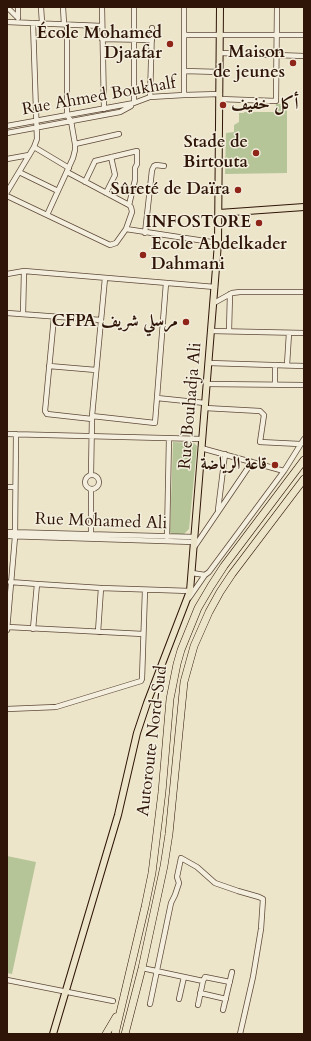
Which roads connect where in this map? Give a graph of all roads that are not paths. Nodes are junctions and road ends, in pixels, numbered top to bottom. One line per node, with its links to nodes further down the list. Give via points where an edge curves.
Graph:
1 (7, 7): 10 (street)
2 (18, 7): 10 (street)
3 (41, 7): 13 (street)
4 (63, 7): 14 (street)
5 (102, 7): 15 (street)
6 (134, 7): 22 (street)
7 (184, 7): 17 (street)
8 (220, 7): 18 (main road, Rue Bouhadja Ali)
9 (277, 7): 19 (street)
10 (18, 20): 11 (street); 12 (street)
11 (7, 22)
12 (33, 23): 13 (street); 35 (street)
13 (42, 23): 14 (street)
14 (65, 24): 15 (street); 34 (street)
15 (102, 26): 21 (street)
16 (152, 28): 23 (street)
17 (184, 35): 18 (street); 27 (street)
18 (220, 35): 19 (street); 24 (main road, Rue Bouhadja Ali)
19 (277, 35): 20 (street); 25 (street)
20 (304, 35)
21 (102, 38): 22 (street); 33 (street)
22 (134, 39): 23 (street); 32 (street)
23 (152, 40): 30 (street)
24 (220, 53): 25 (street); 28 (main road, Rue Bouhadja Ali)
25 (277, 55): 26 (street); 31 (street, Rue Ahmed Boukhalf, via 276,101)
26 (304, 56)
27 (184, 71): 28 (street); 29 (street)
28 (220, 72): 31 (main road, Rue Bouhadja Ali)
29 (184, 95): 30 (street, Rue Ahmed Boukhalf); 31 (street, Rue Ahmed Boukhalf)
30 (150, 97): 32 (street, Rue Ahmed Boukhalf)
31 (219, 97): 57 (main road, Rue Bouhadja Ali)
32 (134, 104): 33 (street, Rue Ahmed Boukhalf); 36 (street, via 120,112)
33 (104, 109): 34 (street, Rue Ahmed Boukhalf)
34 (67, 115): 35 (street, Rue Ahmed Boukhalf); 36 (street)
35 (36, 121): 37 (street, Rue Ahmed Boukhalf); 38 (street)
36 (71, 121): 38 (street); 41 (street)
37 (7, 126)
38 (36, 128): 39 (street); 42 (street, via 37,139)
39 (7, 133)
40 (119, 134): 41 (street)
41 (75, 144): 47 (street)
42 (34, 147): 43 (street); 47 (street)
43 (29, 155): 45 (street); 48 (street)
44 (111, 157): 49 (street, via 95,161); 53 (street, via 115,175); 55 (street, via 137,151 135,180)
45 (7, 159)
46 (164, 166): 60 (street, via 154,166 152,170)
47 (68, 170): 49 (street); 51 (street)
48 (19, 172): 50 (street); 51 (street)
49 (85, 182): 53 (street)
50 (9, 184): 52 (street)
51 (58, 191): 58 (street)
52 (7, 192)
53 (106, 193): 55 (street)
54 (7, 196): 58 (street)
55 (129, 205): 59 (street, via 132,212)
56 (304, 207): 57 (main road)
57 (219, 213): 61 (main road, Rue Bouhadja Ali)
58 (47, 215): 59 (street, via 110,245 116,243)
59 (126, 229): 60 (street)
60 (145, 233): 61 (street)
61 (218, 243): 66 (main road, Rue Bouhadja Ali)
62 (24, 271): 63 (street); 64 (street); 71 (street)
63 (7, 274)
64 (105, 278): 65 (street); 73 (street)
65 (166, 283): 66 (street); 87 (street)
66 (215, 287): 69 (main road, Rue Bouhadja Ali)
67 (304, 292): 68 (street)
68 (230, 294): 69 (street); 75 (street)
69 (214, 303): 74 (main road, Rue Bouhadja Ali)
70 (7, 313): 71 (street)
71 (23, 314): 72 (street)
72 (54, 317): 73 (street); 81 (street)
73 (101, 320): 83 (street)
74 (212, 331): 75 (street); 78 (main road, Rue Bouhadja Ali)
75 (230, 331): 76 (street)
76 (289, 333): 77 (street); 80 (street)
77 (304, 333)
78 (209, 363): 79 (street); 84 (main road, Rue Bouhadja Ali)
79 (275, 365): 80 (street); 85 (street)
80 (287, 365): 82 (street)
81 (50, 366): 83 (street); 89 (street, via 46,413)
82 (304, 366)
83 (96, 370): 89 (street)
84 (207, 384): 85 (street); 88 (main road, Rue Bouhadja Ali)
85 (275, 384): 86 (street)
86 (304, 385)
87 (157, 398): 88 (street); 89 (street, via 155,423)
88 (205, 406): 94 (main road, Rue Bouhadja Ali); 96 (street, via 260,411 264,415 260,442)
89 (92, 418): 92 (street)
90 (7, 434): 91 (street)
91 (16, 434): 92 (street); 105 (street)
92 (91, 436): 93 (street); 102 (street)
93 (169, 438): 94 (street); 112 (street)
94 (202, 438): 97 (main road, Rue Bouhadja Ali)
95 (304, 439): 96 (street)
96 (300, 444): 101 (street)
97 (201, 448): 98 (street); 113 (main road, Rue Bouhadja Ali)
98 (225, 454): 100 (street); 107 (street)
99 (304, 460): 141 (highway, Autoroute Nord-Sud, via 211,586 198,608 181,650 170,699 152,873)
100 (252, 462): 101 (street); 107 (street)
101 (284, 471): 115 (street)
102 (91, 475): 106 (street, via 85,482); 106 (street, via 96,476 99,483)
103 (304, 479): 127 (highway, Autoroute Nord-Sud, via 224,586 194,646 184,682 164,866)
104 (7, 487): 105 (street)
105 (15, 487): 109 (street)
106 (91, 490): 110 (street)
107 (218, 511): 113 (street)
108 (7, 532): 109 (street, Rue Mohamed Ali)
109 (15, 534): 110 (street, Rue Mohamed Ali); 111 (street); 113 (street); 116 (street)
110 (91, 534): 112 (street, Rue Mohamed Ali)
111 (7, 536)
112 (166, 537): 113 (street, Rue Mohamed Ali)
113 (194, 542): 114 (main road, Rue Bouhadja Ali)
114 (192, 573): 115 (street); 120 (main road, Rue Bouhadja Ali)
115 (205, 575): 121 (street)
116 (10, 582): 117 (street); 122 (street)
117 (37, 584): 118 (street); 123 (street)
118 (101, 588): 119 (street); 124 (street)
119 (145, 590): 120 (street); 125 (street)
120 (190, 591): 121 (main road, Rue Bouhadja Ali)
121 (186, 603): 134 (main road, Rue Bouhadja Ali, via 137,733 118,815)
122 (7, 629): 123 (street)
123 (33, 629): 124 (street)
124 (98, 632): 125 (street)
125 (143, 634): 126 (street, via 142,679 139,682 56,707)
126 (7, 710)
127 (142, 968): 128 (street); 146 (highway, Autoroute Nord-Sud)
128 (157, 971): 130 (street); 139 (street); 147 (street, via 171,903 179,883 177,877 181,858 197,867 215,883 263,900 253,977)
129 (232, 972): 133 (street)
130 (184, 977): 132 (street); 136 (street)
131 (7, 980): 134 (street)
132 (203, 981): 133 (street, via 206,977); 135 (street)
133 (230, 982): 137 (street)
134 (66, 992): 138 (street); 143 (main road, Rue Bouhadja Ali)
135 (200, 993): 137 (street); 140 (street)
136 (179, 999)
137 (226, 999): 142 (street)
138 (113, 1001)
139 (150, 1004)
140 (198, 1005)
141 (120, 1010): 144 (highway); 145 (highway, Autoroute Nord-Sud)
142 (223, 1010)
143 (53, 1034)
144 (106, 1034)
145 (115, 1034)
146 (126, 1034)
147 (240, 1034)

